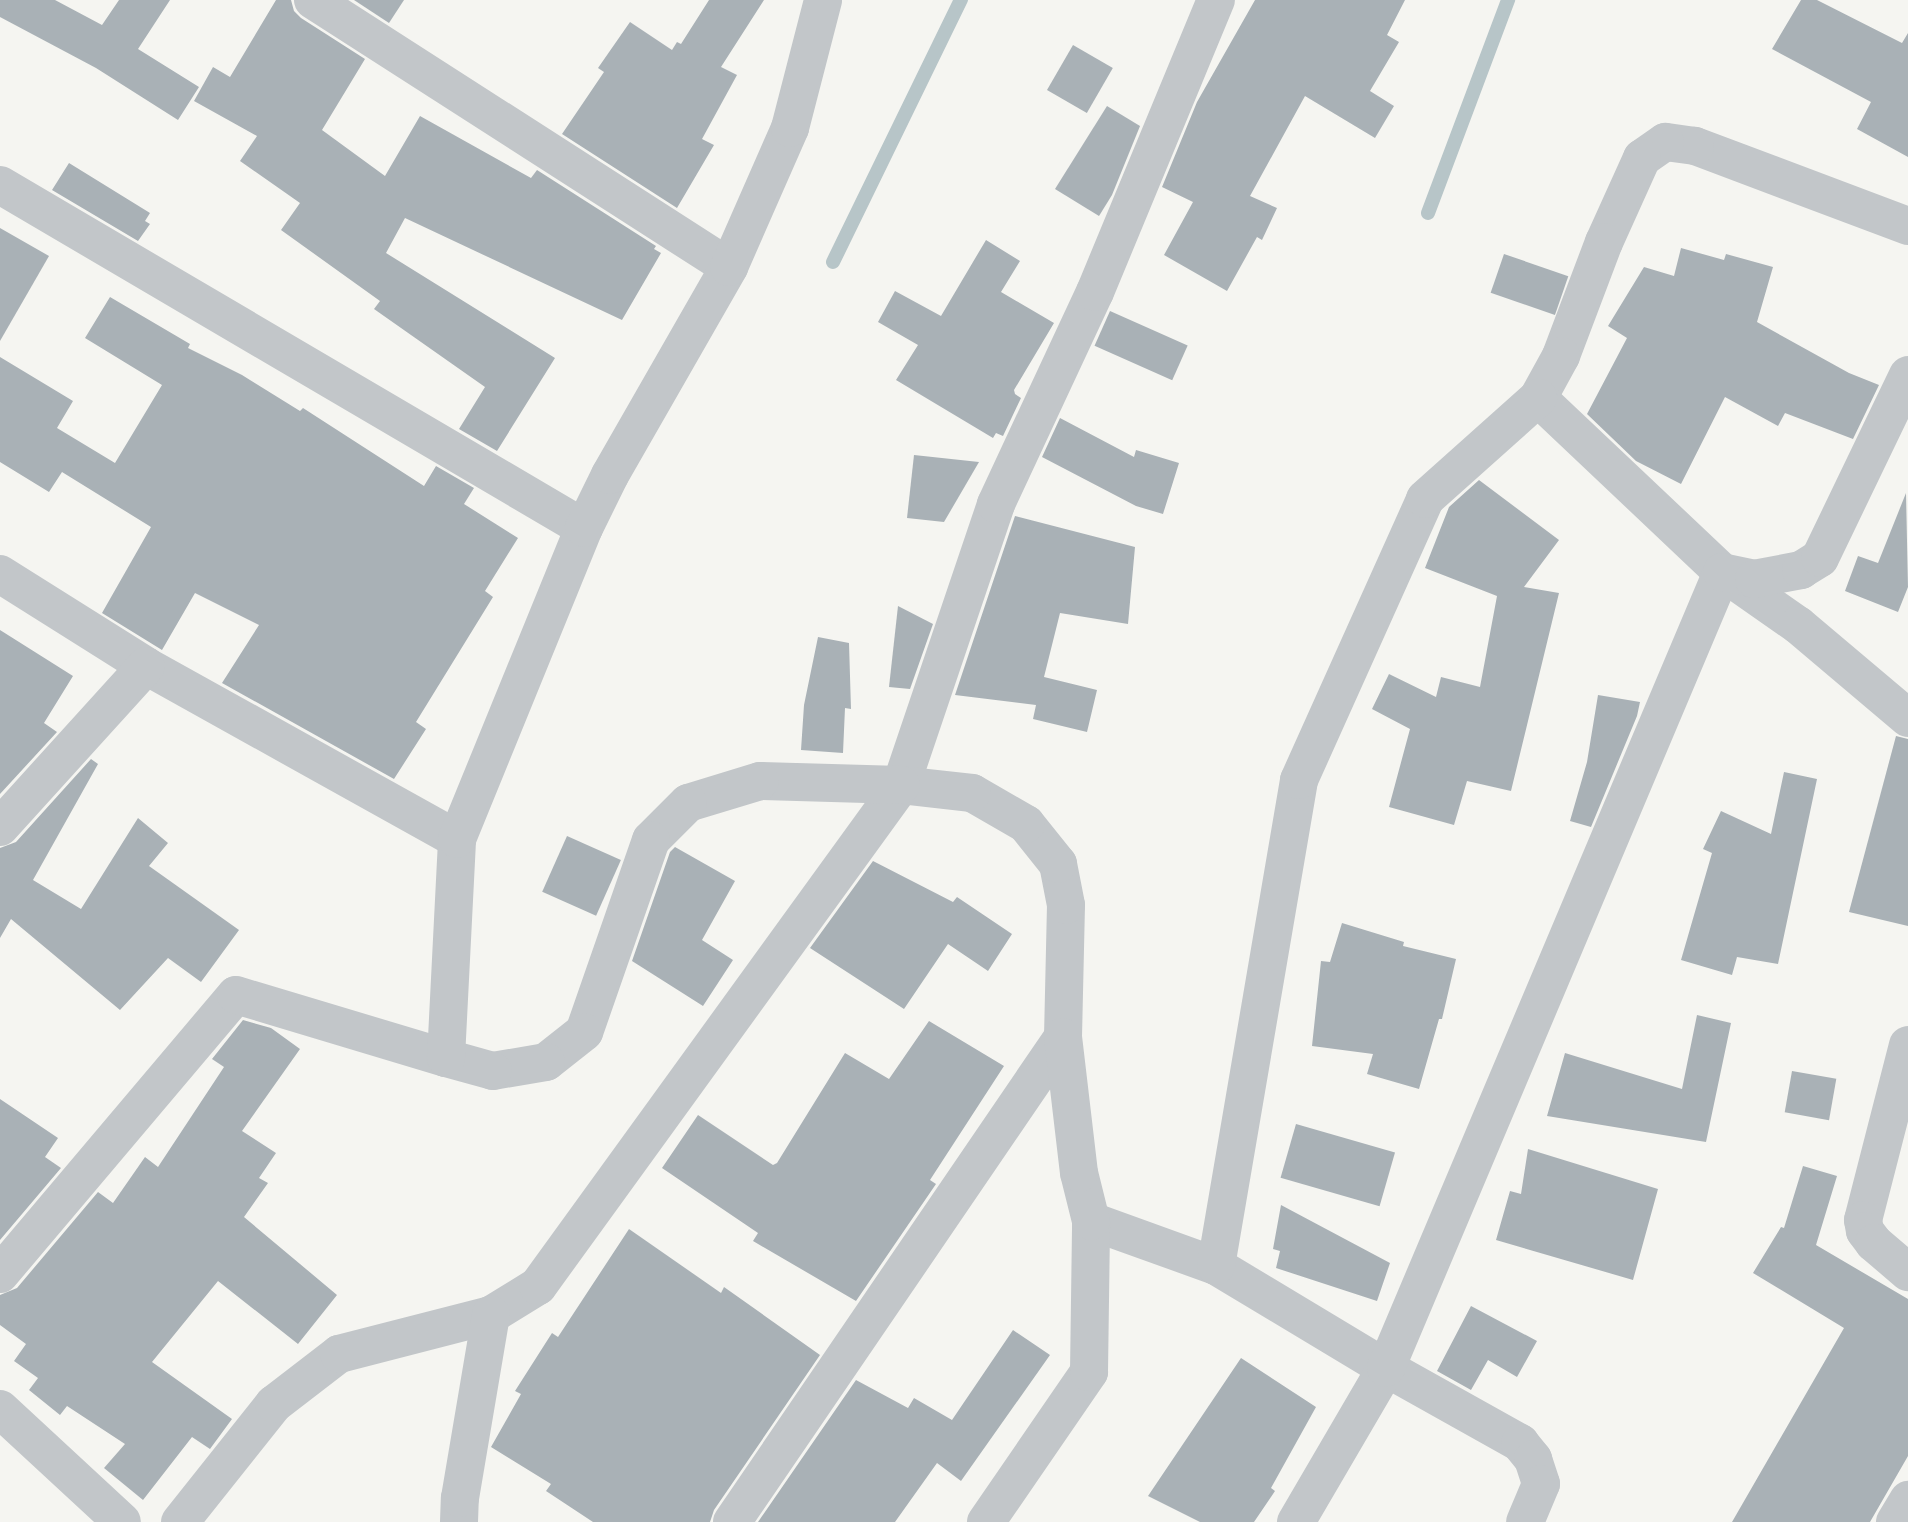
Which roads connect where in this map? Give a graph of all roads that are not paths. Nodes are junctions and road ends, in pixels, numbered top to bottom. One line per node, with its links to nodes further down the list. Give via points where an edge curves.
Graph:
1 (313, 0): 6 (street)
2 (823, 0): 6 (street, via 790,128)
3 (1216, 0): 14 (street, via 1095,292 996,504)
4 (0, 185): 9 (street)
5 (1908, 226): 8 (street, via 1695,146 1665,142 1642,158 1561,356)
6 (729, 267): 9 (street)
7 (1908, 375): 10 (street, via 1821,558 1801,570 1754,579)
8 (1538, 398): 10 (street); 21 (street, via 1425,499 1300,780)
9 (584, 528): 16 (street)
10 (1722, 572): 13 (street, via 1798,625); 25 (street)
11 (0, 574): 12 (street)
12 (146, 666): 15 (street); 16 (street)
13 (1908, 718)
14 (901, 785): 17 (street, via 972,793 1026,824 1058,864 1066,905); 19 (street, via 760,781 688,803 651,840 583,1032 545,1062 493,1071); 24 (street, via 538,1286)
15 (0, 827)
16 (457, 839): 19 (street)
17 (1063, 1037): 20 (street, via 1079,1173); 31 (street)
18 (1908, 1047): 22 (street, via 1863,1220 1874,1243)
19 (446, 1058): 23 (street, via 236,995)
20 (1091, 1221): 21 (street); 32 (street, via 1089,1372)
21 (1216, 1266): 25 (street)
22 (1908, 1272)
23 (0, 1274)
24 (491, 1315): 29 (street, via 339,1354 274,1404); 30 (street)
25 (1385, 1368): 33 (street); 34 (street, via 1520,1443 1533,1458 1541,1485)
26 (0, 1409): 28 (street)
27 (1908, 1500): 35 (street)
28 (122, 1522)
29 (180, 1522)
30 (459, 1522)
31 (732, 1522)
32 (986, 1522)
33 (1296, 1522)
34 (1525, 1522)
35 (1895, 1522)

